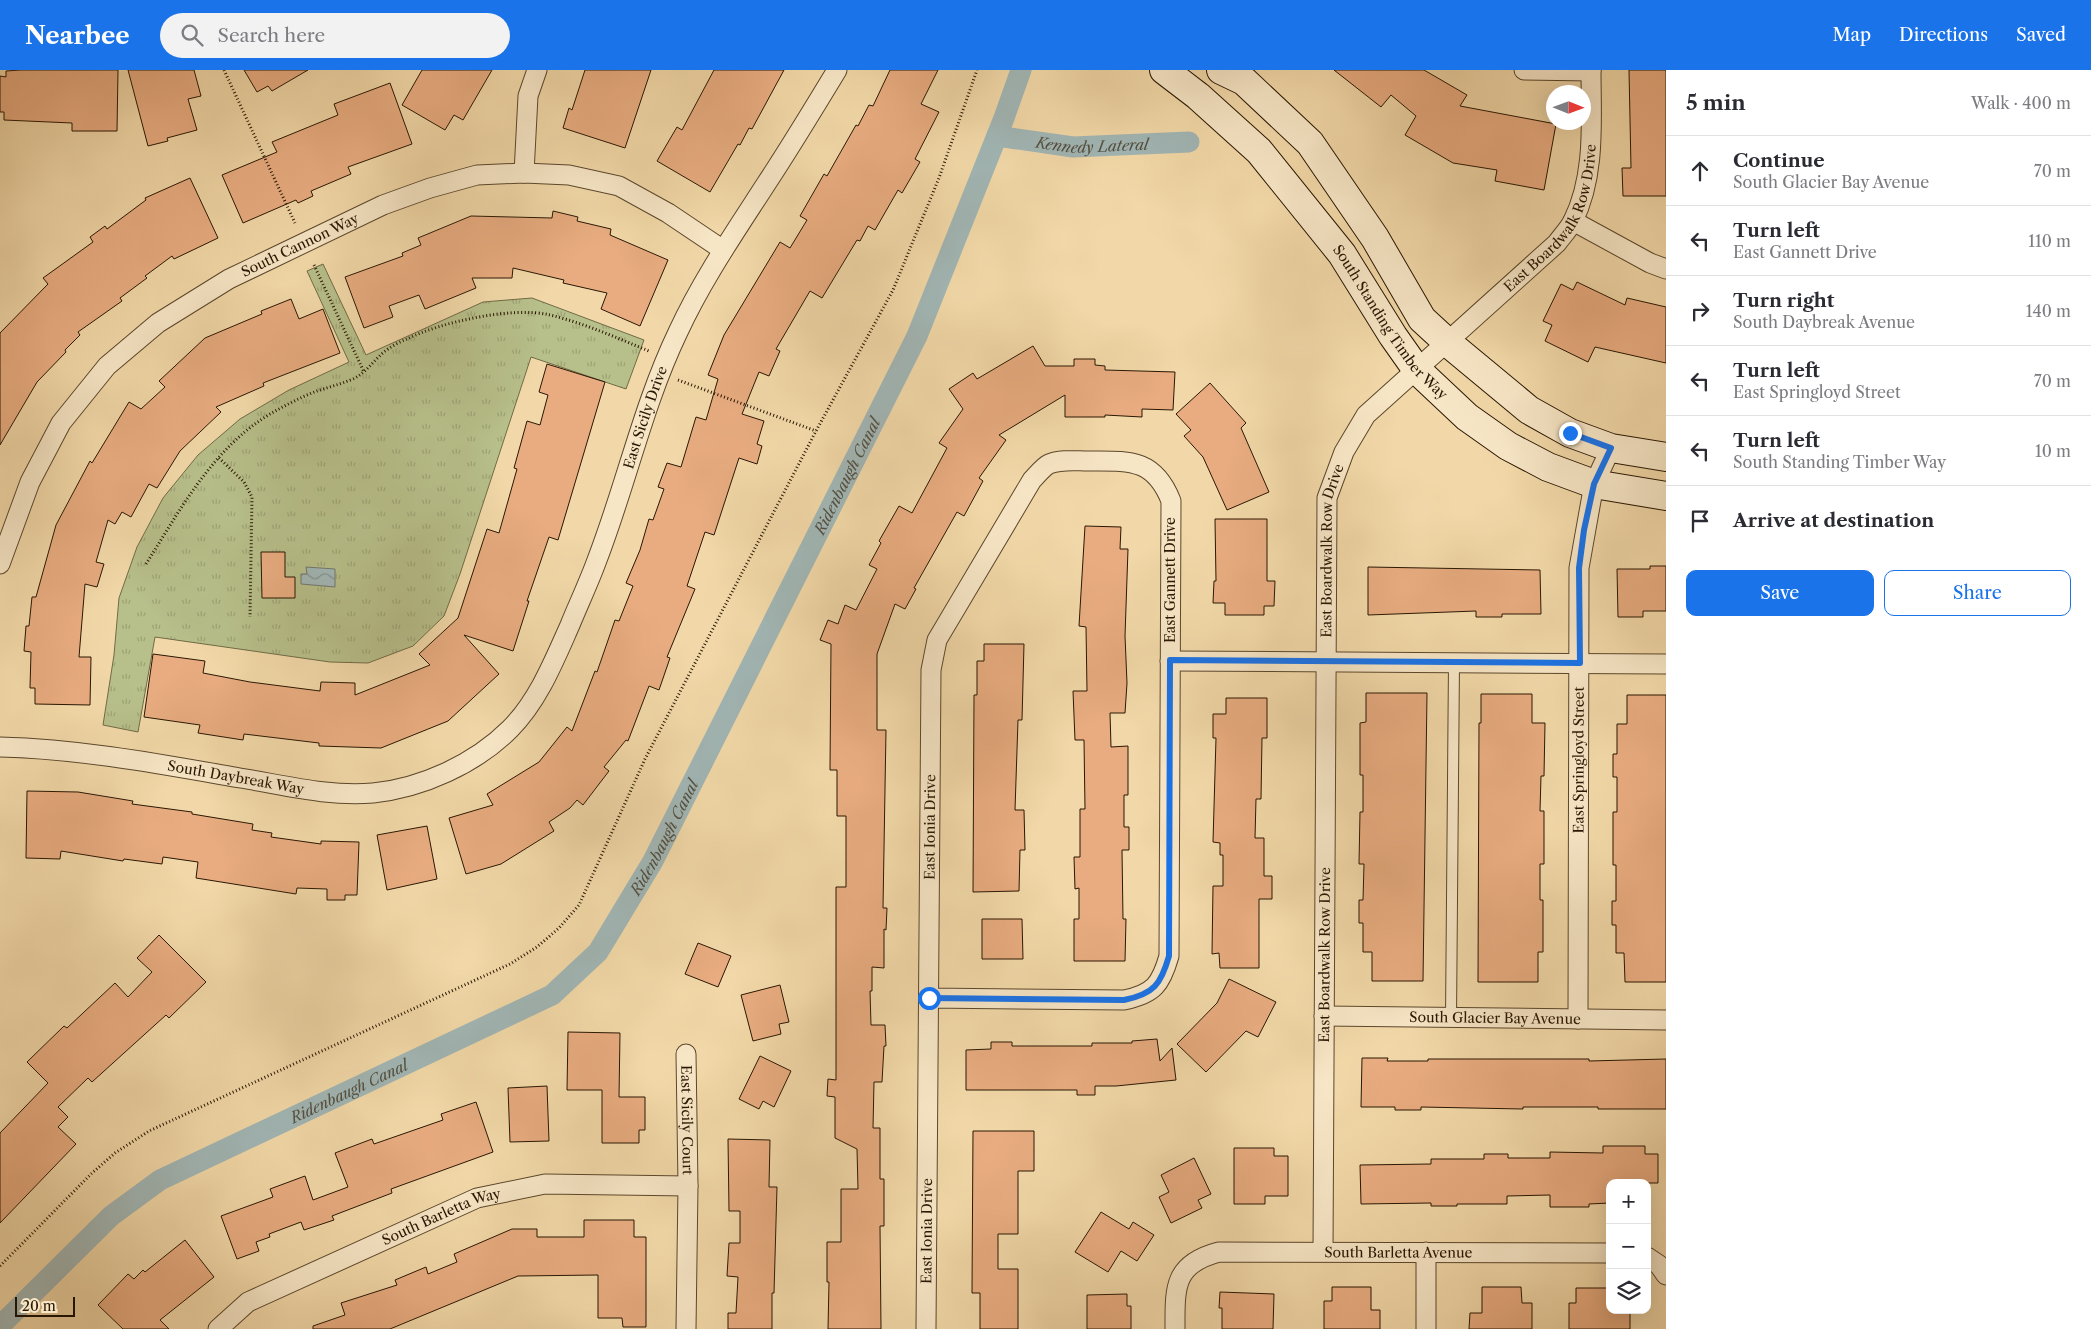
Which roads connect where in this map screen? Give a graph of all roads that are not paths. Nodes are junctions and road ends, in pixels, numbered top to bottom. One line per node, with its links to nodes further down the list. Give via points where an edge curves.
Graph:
1 (537, 70): 7 (street, via 528,96)
2 (837, 70): 9 (street, East Sicily Drive)
3 (1164, 70): 12 (street, South Standing Timber Way, via 1259,151 1342,254)
4 (1221, 70): 11 (street, South Standing Timber Way, via 1244,81 1310,143 1375,238 1422,319)
5 (1524, 70): 6 (street)
6 (1591, 71): 8 (street, East Boardwalk Row Drive, via 1591,146 1584,187)
7 (524, 172): 9 (street, South Cannon Way, via 569,174 619,186 668,213); 18 (street, South Cannon Way, via 477,175 383,205 229,279 158,323 108,366 61,423 30,482)
8 (1573, 221): 10 (street); 11 (street, East Boardwalk Row Drive, via 1557,243)
9 (723, 250): 25 (street, East Sicily Drive, via 688,309 662,365 598,560 548,673 533,700 511,728)
10 (1666, 269)
11 (1447, 342): 12 (street, East Boardwalk Row Drive); 13 (street, South Standing Timber Way, via 1529,410 1570,433)
12 (1417, 370): 16 (street, South Standing Timber Way, via 1467,417 1508,446 1548,467); 20 (street, East Boardwalk Row Drive, via 1366,415 1344,452 1327,498)
13 (1611, 448): 14 (street, South Standing Timber Way); 16 (street, East Springloyd Street)
14 (1666, 457)
15 (1152, 472): 19 (street, East Gannett Drive, via 1164,485 1171,501); 26 (street, East Ionia Drive, via 1139,464 1124,461 1065,461 1048,465 1032,480 937,640 931,670)
16 (1594, 484): 17 (street, South Standing Timber Way); 22 (street, East Springloyd Street, via 1579,568)
17 (1666, 496)
18 (0, 564)
19 (1170, 660): 20 (street); 26 (street, East Gannett Drive, via 1169,956 1164,974 1153,990 1124,1000)
20 (1326, 662): 21 (street); 27 (street, East Boardwalk Row Drive)
21 (1454, 662): 22 (street); 28 (lane)
22 (1580, 663): 23 (street); 29 (street, East Springloyd Street)
23 (1666, 664)
24 (0, 747): 25 (street, South Daybreak Way, via 118,757 325,792 373,793 413,784)
25 (465, 762)
26 (929, 998): 38 (street, East Ionia Drive)
27 (1324, 1016): 28 (street, South Glacier Bay Avenue); 33 (street, East Boardwalk Row Drive)
28 (1452, 1018): 29 (street, South Glacier Bay Avenue)
29 (1578, 1019): 30 (street, South Glacier Bay Avenue)
30 (1666, 1020)
31 (686, 1054): 32 (street, East Sicily Court)
32 (688, 1186): 36 (street, South Barletta Way, via 545,1184 477,1198 248,1302); 37 (street, East Sicily Court)
33 (1323, 1251): 34 (street, South Barletta Avenue); 39 (street, South Barletta Avenue, via 1219,1252 1204,1256 1190,1264 1175,1292)
34 (1426, 1252): 35 (street, South Barletta Avenue); 40 (street)
35 (1606, 1254)
36 (218, 1329)
37 (686, 1329)
38 (926, 1329)
39 (1175, 1329)
40 (1426, 1329)

